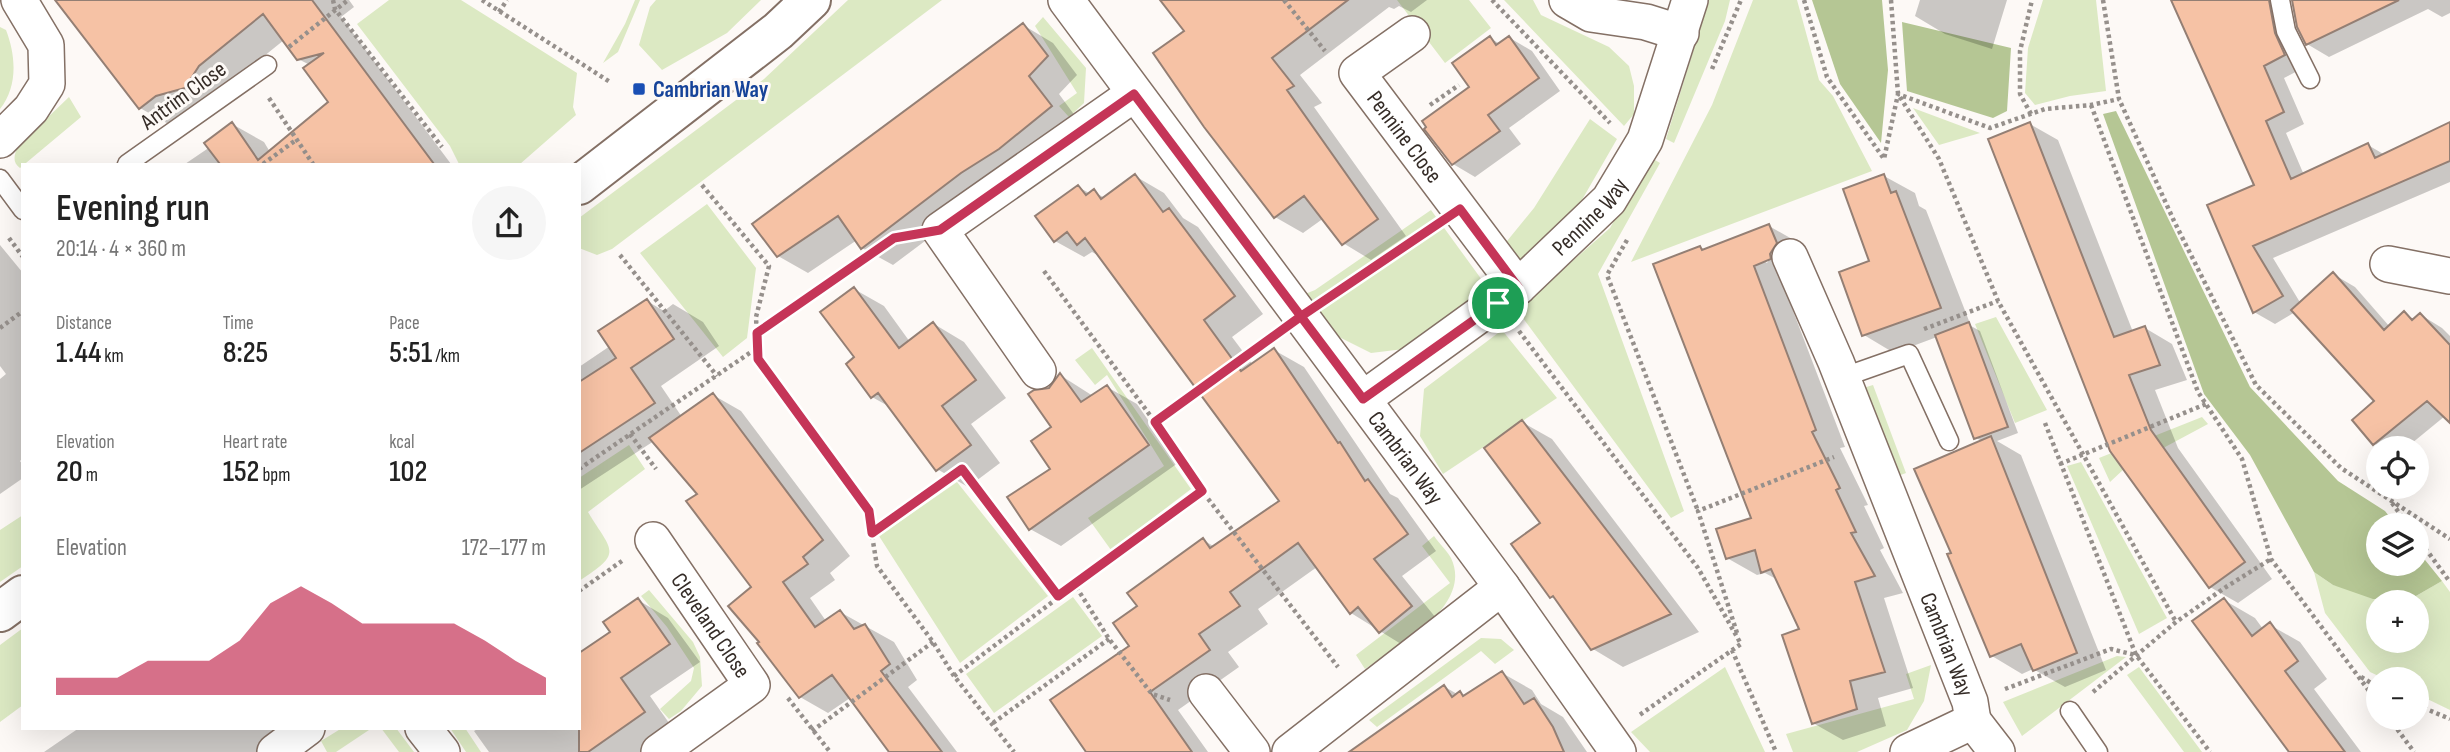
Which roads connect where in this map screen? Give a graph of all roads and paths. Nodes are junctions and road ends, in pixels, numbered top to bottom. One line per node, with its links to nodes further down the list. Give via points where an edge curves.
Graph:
1 (19, 0): 31 (street, via 46,45 47,85)
2 (333, 0): 17 (path)
3 (348, 0): 17 (path)
4 (482, 0): 18 (path)
5 (507, 0): 18 (path)
6 (811, 0): 38 (street, via 778,31)
7 (1066, 0): 25 (street, Cambrian Way)
8 (1284, 0): 22 (path, via 1331,59)
9 (1492, 0): 30 (path)
10 (1567, 0): 19 (street, via 1591,15 1646,22)
11 (1690, 0): 19 (street, Pennine Way)
12 (1804, 0): 26 (path, via 1827,78 1884,159)
13 (1891, 0): 26 (path)
14 (2032, 0): 29 (path, via 2020,51 2020,94)
15 (2104, 0): 27 (path)
16 (2280, 0): 23 (lane, via 2286,31)
17 (335, 9): 21 (path); 33 (path)
18 (499, 12): 24 (path)
19 (1681, 33): 51 (street, Pennine Way, via 1645,140 1609,200)
20 (1412, 34): 22 (street, Pennine Close)
21 (260, 69): 32 (path); 34 (lane, Antrim Close)
22 (1357, 73): 41 (street, Pennine Close)
23 (2310, 79)
24 (610, 82)
25 (1134, 94): 42 (street); 53 (street, Cambrian Way)
26 (1898, 94): 29 (path, via 1990,128); 67 (path, via 1939,159 1998,301)
27 (2119, 99): 28 (path); 72 (path, via 2256,385 2341,468)
28 (2091, 106): 29 (path); 61 (path)
29 (2031, 114)
30 (1620, 132)
31 (0, 140)
32 (296, 140): 35 (path); 36 (path)
33 (442, 147)
34 (128, 163)
35 (264, 163)
36 (312, 163)
37 (0, 179): 40 (lane)
38 (581, 183)
39 (702, 185): 55 (path, via 769,266 756,317)
40 (21, 207)
41 (1460, 209): 51 (street, Pennine Close); 53 (path)
42 (940, 230): 55 (path, via 894,238); 57 (street)
43 (1633, 230): 73 (path, via 1607,275)
44 (8, 236): 45 (path)
45 (21, 254)
46 (620, 255): 58 (path)
47 (1790, 257): 59 (street, Cambrian Way)
48 (2388, 264): 50 (street)
49 (1044, 271): 62 (path)
50 (2450, 276)
51 (1508, 295): 60 (street, Pennine Way); 90 (path, via 1698,568)
52 (21, 312): 54 (path)
53 (1300, 317): 60 (street, Cambrian Way); 62 (path)
54 (0, 328)
55 (757, 333): 56 (path)
56 (757, 348): 58 (path); 75 (path, via 758,359 869,511)
57 (1038, 371)
58 (718, 376): 64 (path)
59 (1841, 378): 65 (lane, via 1909,354); 66 (street, Cambrian Way)
60 (1363, 399): 82 (street, Cambrian Way)
61 (2206, 404): 67 (path); 79 (path, via 2242,459)
62 (1155, 422): 71 (path)
63 (2045, 423): 68 (path)
64 (630, 434): 69 (path); 70 (path)
65 (1949, 441)
66 (1868, 443): 73 (path); 103 (street, Cambrian Way)
67 (2084, 454): 68 (path); 87 (path)
68 (2060, 464): 92 (path)
69 (581, 468)
70 (656, 469)
71 (1202, 491): 81 (path); 100 (path)
72 (2390, 500): 74 (path); 76 (path)
73 (1698, 511): 90 (path)
74 (2399, 513)
75 (872, 533): 85 (path, via 962,469); 89 (path, via 877,566)
76 (2450, 539)
77 (653, 540): 83 (path); 96 (street, Cleveland Close)
78 (2429, 553): 80 (path)
79 (2271, 559): 87 (path); 94 (path)
80 (2450, 582)
81 (1075, 585): 85 (path); 88 (path)
82 (1502, 587): 100 (street); 110 (street, Cambrian Way)
83 (581, 590)
84 (21, 596): 86 (street)
85 (1058, 596): 93 (path)
86 (0, 611)
87 (2176, 622): 92 (path)
88 (1109, 639): 99 (path); 105 (path)
89 (933, 642): 93 (path); 109 (path)
90 (1741, 644): 91 (path)
91 (1732, 650): 110 (path); 120 (path)
92 (2136, 655): 102 (path); 103 (path, via 2111,649); 124 (path)
93 (954, 676): 105 (path)
94 (2358, 676): 95 (path); 97 (path)
95 (2366, 680)
96 (752, 685): 109 (path, via 787,696); 114 (street, Cleveland Close)
97 (2366, 687)
98 (1206, 692): 118 (street)
99 (1152, 694)
100 (1362, 698): 119 (street)
101 (2429, 710): 104 (path)
102 (2070, 711): 123 (lane)
103 (1972, 712): 121 (street, Cambrian Way); 122 (street, Cambrian Way)
104 (2450, 719)
105 (993, 723): 117 (path)
106 (304, 730): 112 (street)
107 (425, 730): 113 (street)
108 (2398, 730): 125 (path)
109 (812, 731): 111 (path)
110 (1613, 745)
111 (825, 746): 115 (path); 116 (path)
112 (275, 752)
113 (442, 752)
114 (659, 752)
115 (817, 752)
116 (830, 752)
117 (1014, 752)
118 (1252, 752)
119 (1290, 752)
120 (1776, 752)
121 (1908, 752)
122 (1997, 752)
123 (2098, 752)
124 (2210, 752)
125 (2414, 752)

